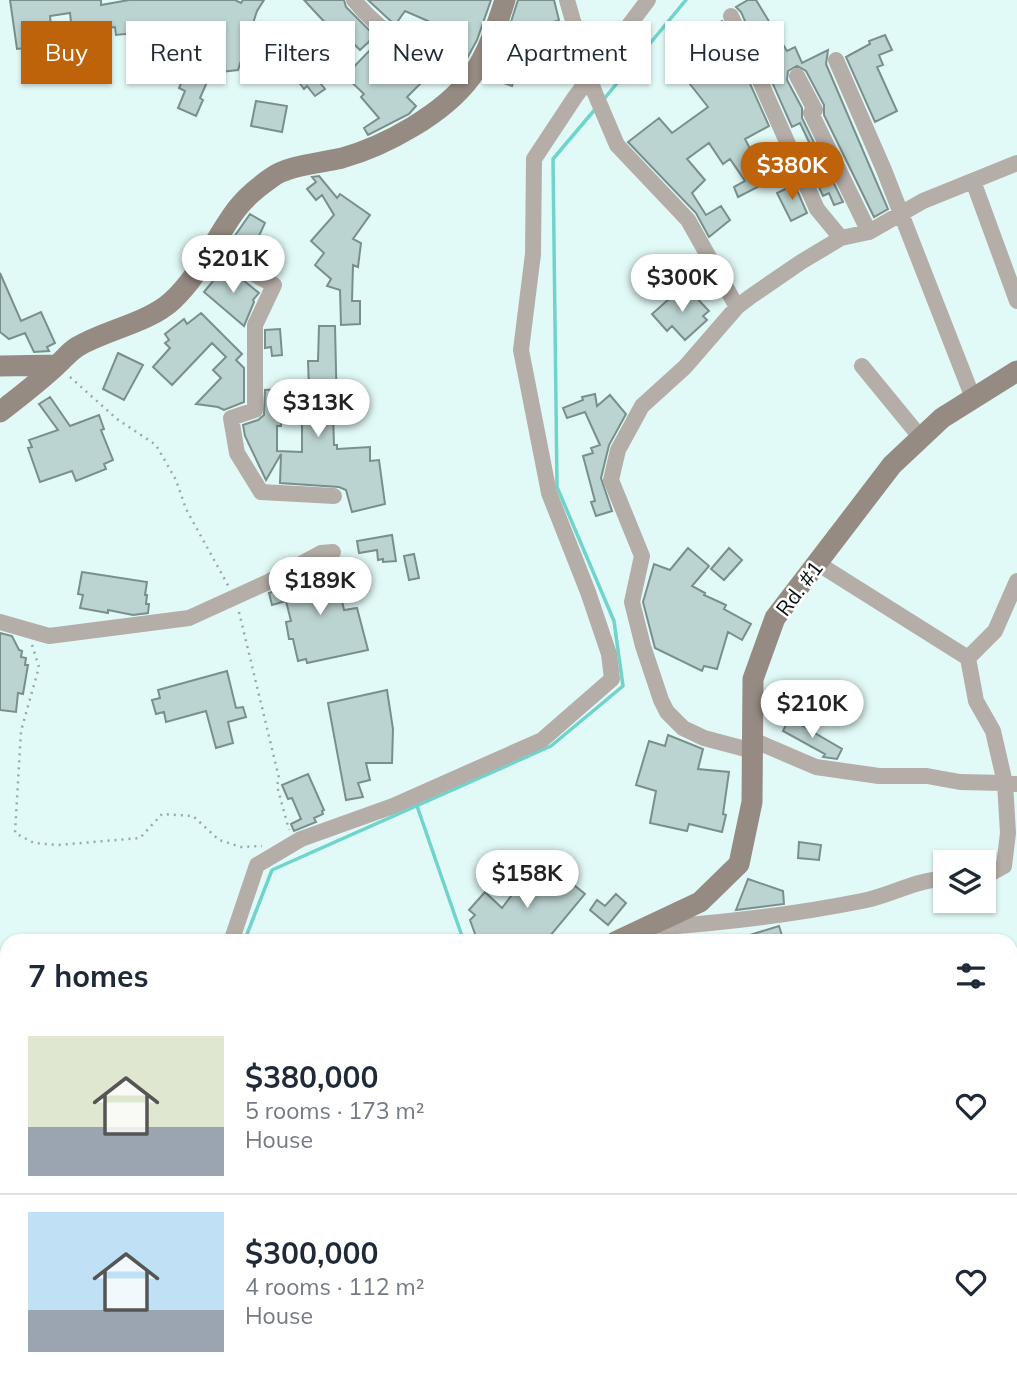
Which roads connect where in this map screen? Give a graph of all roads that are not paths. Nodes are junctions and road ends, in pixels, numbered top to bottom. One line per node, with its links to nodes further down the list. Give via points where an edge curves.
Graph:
1 (354, 0): 8 (street, via 408,48)
2 (505, 0): 8 (main road)
3 (567, 0): 16 (street, bridge, via 595,93 617,145 688,220)
4 (648, 0): 36 (street, via 534,159 533,254 521,350 549,493 593,605 612,679 542,740 393,806 293,843 257,865)
5 (731, 16): 13 (street, via 817,209)
6 (836, 60): 11 (street)
7 (797, 76): 12 (street)
8 (470, 79): 14 (main road, via 432,115 379,144 274,175 236,210)
9 (1017, 163): 10 (street)
10 (973, 181): 11 (street); 15 (street)
11 (901, 213): 12 (street); 21 (street)
12 (869, 232): 13 (street)
13 (841, 238): 16 (street)
14 (212, 251): 17 (main road, via 169,304 94,337); 24 (street, via 274,285 255,325 255,410 231,418 237,453 261,492)
15 (1017, 301)
16 (737, 307): 30 (street, via 685,367 642,406 618,450 611,480 642,556 632,602 667,712 683,728 704,738)
17 (57, 365): 18 (main road); 22 (main road)
18 (0, 366)
19 (862, 366): 23 (street)
20 (1017, 371): 21 (main road, Rd. #1)
21 (973, 398): 23 (main road, Rd. #1)
22 (0, 412)
23 (921, 438): 26 (main road, Rd. #1, via 892,465)
24 (334, 496)
25 (333, 552): 28 (street, via 321,553 189,618 48,636)
26 (817, 564): 29 (street); 30 (main road, Rd. #1, via 775,618 753,679)
27 (1017, 581): 29 (street, via 995,631)
28 (0, 622)
29 (968, 658): 31 (street, via 976,701 993,731)
30 (753, 745): 31 (street, via 816,767); 35 (main road, Rd. #1, via 752,802 739,864 700,902)
31 (1011, 784): 32 (street)
32 (1011, 853): 33 (street)
33 (996, 870)
34 (933, 879): 35 (street, via 853,903 725,923)
35 (656, 924): 37 (main road, Rd. #1)
36 (234, 934)
37 (633, 934)

